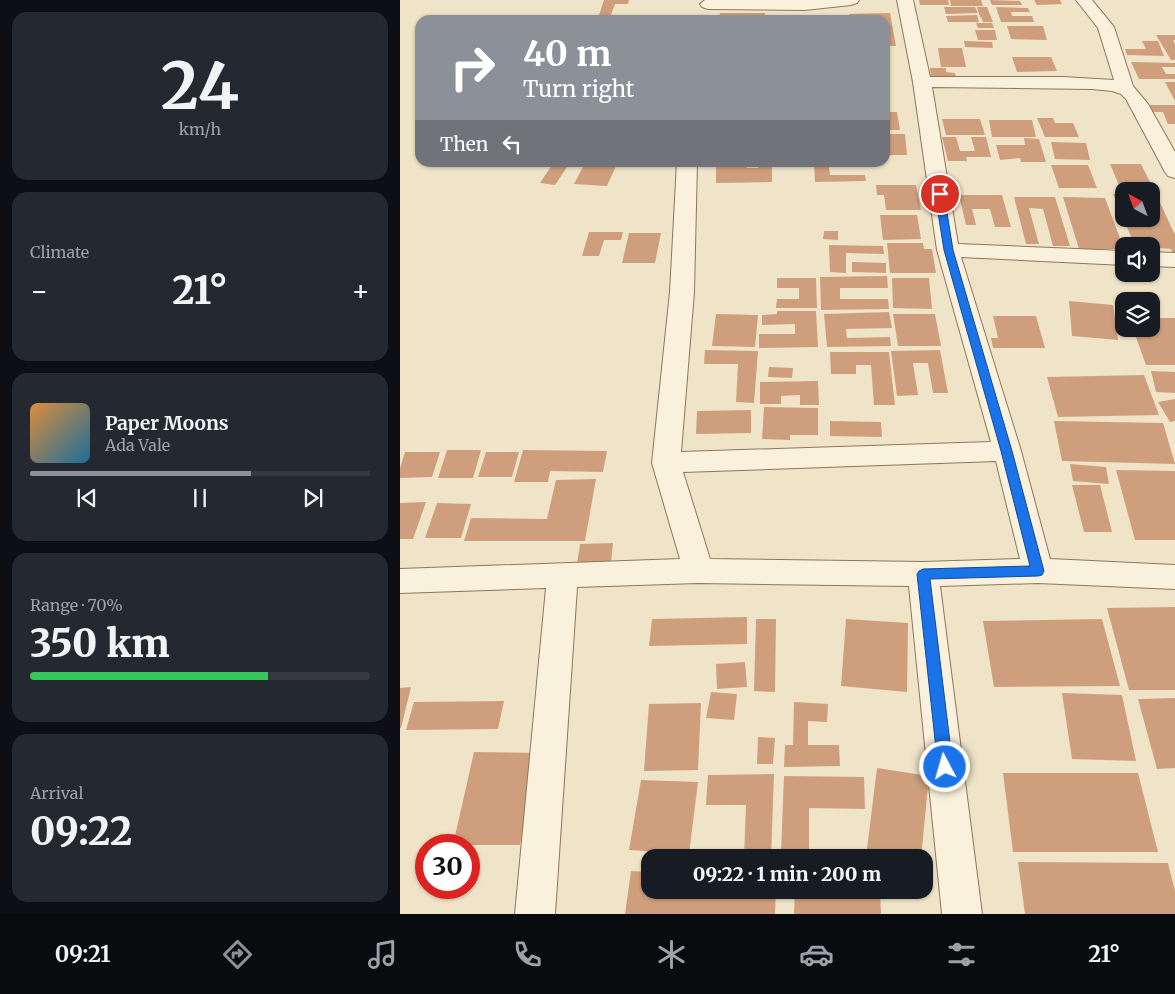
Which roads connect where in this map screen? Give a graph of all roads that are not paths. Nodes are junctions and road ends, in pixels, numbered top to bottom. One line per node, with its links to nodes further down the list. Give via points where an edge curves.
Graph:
1 (851, 0): 4 (street)
2 (905, 0): 5 (street)
3 (1084, 0): 6 (street, via 1106,26)
4 (708, 8)
5 (922, 82): 6 (street, via 1079,83); 9 (street)
6 (1124, 88): 8 (street, via 1137,100)
7 (687, 167): 14 (street, via 682,292)
8 (1175, 172)
9 (948, 250): 10 (street); 13 (street)
10 (1115, 258)
11 (1160, 259): 12 (street)
12 (1175, 260)
13 (1007, 451): 14 (street); 16 (street)
14 (666, 463): 15 (street)
15 (698, 571): 17 (street); 18 (street)
16 (1038, 571): 17 (street); 19 (street)
17 (923, 574): 22 (street)
18 (562, 577): 20 (street); 21 (street)
19 (1175, 577)
20 (400, 581)
21 (535, 914)
22 (962, 914)

